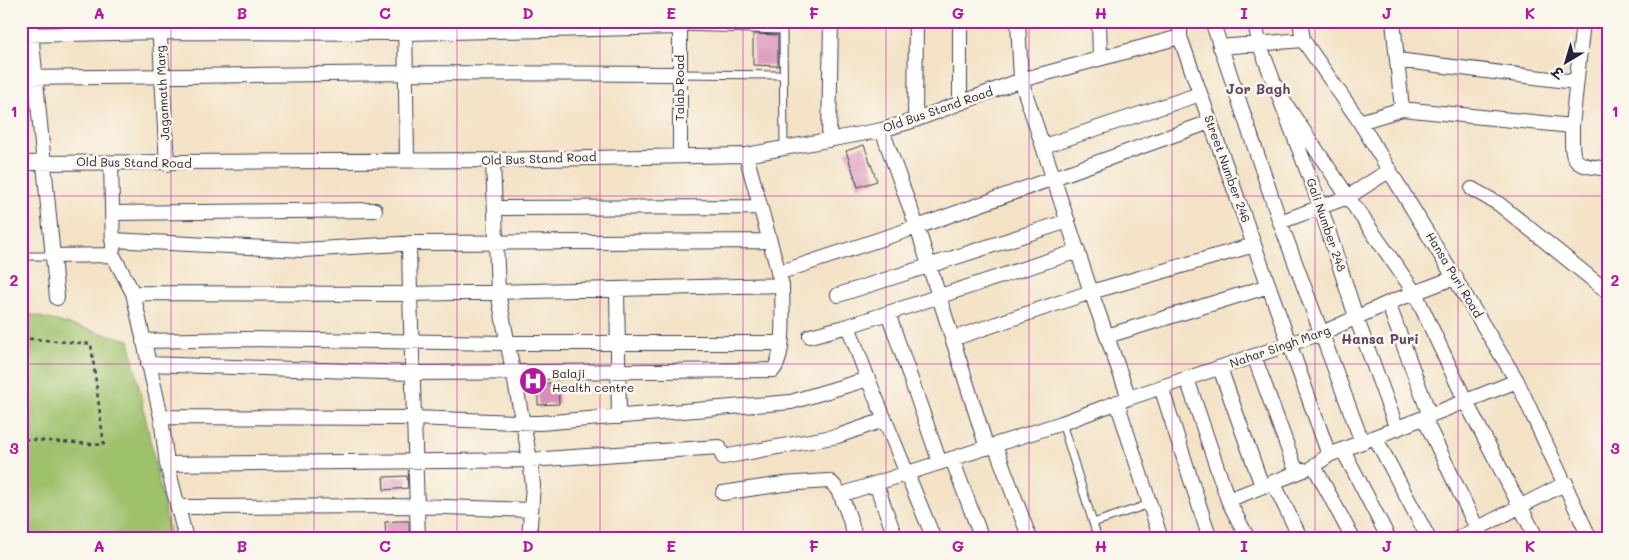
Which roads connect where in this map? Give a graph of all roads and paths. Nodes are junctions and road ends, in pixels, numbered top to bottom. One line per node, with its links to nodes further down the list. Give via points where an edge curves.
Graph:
1 (832, 21): 38 (street)
2 (916, 21): 33 (street)
3 (960, 21): 31 (street)
4 (1018, 21): 27 (street)
5 (1099, 21): 20 (street)
6 (1180, 21): 16 (street, Street Number 246)
7 (1212, 21): 19 (street)
8 (1255, 21): 18 (street, Gali Number 248)
9 (1300, 21): 17 (street, Hansa Puri Road)
10 (1393, 21): 21 (street)
11 (1582, 21): 28 (street)
12 (680, 24): 14 (street); 23 (street, Talab Road); 24 (lane, via 783,30)
13 (159, 27): 14 (street); 15 (street); 25 (street, Jagannath Marg)
14 (406, 27): 22 (street)
15 (28, 30): 26 (street)
16 (1180, 37): 20 (street); 30 (street, Street Number 246)
17 (1303, 40): 18 (street); 35 (street, Hansa Puri Road)
18 (1259, 43): 19 (street); 29 (street, Gali Number 248)
19 (1220, 47): 60 (street)
20 (1100, 58): 27 (street)
21 (1397, 60): 28 (street); 32 (street)
22 (407, 73): 23 (street); 25 (street); 44 (street)
23 (679, 74): 24 (lane); 42 (street, Talab Road)
24 (783, 74): 40 (lane)
25 (161, 76): 26 (street); 48 (street, Jagannath Marg)
26 (28, 78): 45 (street)
27 (1021, 80): 31 (street, Old Bus Stand Road); 39 (street)
28 (1575, 82): 36 (street)
29 (1278, 92): 53 (street); 54 (street, Gali Number 248)
30 (1200, 94): 34 (street, Street Number 246); 39 (street)
31 (960, 103): 33 (street, Old Bus Stand Road)
32 (1402, 109): 35 (street); 36 (street)
33 (915, 120): 37 (street, Old Bus Stand Road)
34 (1210, 122): 51 (street); 66 (street, Street Number 246)
35 (1360, 122): 50 (street, Hansa Puri Road)
36 (1572, 126): 49 (street, via 1575,161 1580,166)
37 (882, 130): 38 (street, Old Bus Stand Road); 61 (street)
38 (829, 140): 40 (street, Old Bus Stand Road)
39 (1044, 146): 51 (street)
40 (784, 148): 41 (street, Old Bus Stand Road)
41 (746, 154): 42 (street, Old Bus Stand Road); 56 (street)
42 (680, 155): 43 (street, Old Bus Stand Road)
43 (493, 160): 44 (street, Old Bus Stand Road); 55 (street)
44 (407, 161): 48 (street, Old Bus Stand Road)
45 (45, 162): 46 (street, Old Bus Stand Road); 47 (street, Old Bus Stand Road); 70 (street)
46 (21, 163)
47 (111, 164): 48 (street, Old Bus Stand Road); 58 (street)
48 (167, 164)
49 (1608, 169)
50 (1390, 170): 53 (street); 72 (street, Hansa Puri Road)
51 (1055, 178): 59 (street); 61 (street)
52 (1472, 189): 78 (street, via 1499,204)
53 (1348, 197): 54 (street); 80 (street)
54 (1320, 206): 60 (street); 87 (street, Gali Number 248)
55 (496, 208): 56 (street); 64 (street)
56 (760, 208): 63 (street)
57 (375, 210): 58 (street)
58 (112, 213): 62 (street)
59 (1068, 221): 67 (street); 71 (street)
60 (1280, 222): 89 (street)
61 (916, 227): 71 (street); 73 (street)
62 (112, 240): 65 (street, via 302,250); 68 (street)
63 (769, 241): 64 (street); 73 (street)
64 (498, 242): 65 (street); 79 (street)
65 (408, 243): 81 (street)
66 (1254, 245): 74 (street, Street Number 246); 77 (street)
67 (1078, 251): 77 (street); 83 (street)
68 (113, 255): 70 (street); 76 (street)
69 (21, 256): 70 (lane)
70 (52, 256): 84 (street)
71 (929, 266): 82 (street); 83 (street)
72 (1456, 277): 80 (street, Nahar Singh Marg); 108 (street, Hansa Puri Road)
73 (780, 279): 75 (street); 98 (street)
74 (1269, 286): 91 (street); 99 (street, Street Number 246)
75 (617, 290): 79 (street); 96 (street)
76 (133, 292): 81 (street); 94 (street)
77 (1091, 292): 91 (street); 93 (street)
78 (1608, 292)
79 (498, 293): 81 (street); 97 (street)
80 (1415, 293): 85 (street, Nahar Singh Marg); 111 (street)
81 (410, 294): 95 (street)
82 (838, 295)
83 (938, 296): 86 (street); 93 (street)
84 (56, 298)
85 (1388, 303): 87 (street, Nahar Singh Marg); 114 (street)
86 (888, 313): 88 (street); 127 (street)
87 (1356, 317): 89 (street, Nahar Singh Marg); 119 (street, Gali Number 248)
88 (848, 326): 90 (street); 106 (street)
89 (1322, 333): 99 (street, Nahar Singh Marg); 121 (street)
90 (810, 336)
91 (1107, 336): 110 (street)
92 (21, 338): 120 (path, via 91,344 104,445)
93 (952, 339): 122 (street)
94 (143, 341): 95 (street); 101 (street)
95 (412, 341): 97 (street); 105 (street)
96 (618, 342): 97 (street); 98 (street); 103 (street)
97 (508, 343): 104 (street)
98 (781, 343): 103 (street, via 773,370)
99 (1291, 344): 100 (street, Nahar Singh Marg); 124 (street, Street Number 246)
100 (1254, 356): 102 (street, Nahar Singh Marg); 130 (street)
101 (148, 364): 105 (street); 112 (street)
102 (1220, 368): 107 (street, Nahar Singh Marg); 134 (street)
103 (618, 371): 104 (street); 113 (street)
104 (514, 372): 105 (street); 117 (street)
105 (412, 373): 115 (street)
106 (868, 379): 113 (street, via 791,402); 116 (street)
107 (1187, 379): 109 (street, Nahar Singh Marg); 137 (street)
108 (1517, 381): 111 (street); 132 (street, Hansa Puri Road)
109 (1161, 387): 110 (street, Nahar Singh Marg); 155 (street)
110 (1123, 400): 118 (street, Nahar Singh Marg); 138 (street)
111 (1466, 402): 114 (street); 139 (street)
112 (161, 417): 115 (street); 128 (street)
113 (619, 417): 117 (street)
114 (1427, 417): 119 (street); 144 (street)
115 (414, 418): 117 (street); 125 (street)
116 (884, 420): 126 (street, via 838,436 723,457 718,447); 131 (street)
117 (523, 422): 126 (street)
118 (1062, 423): 122 (street, Nahar Singh Marg); 143 (lane)
119 (1397, 429): 121 (street)
120 (21, 438)
121 (1369, 440): 123 (street); 160 (street)
122 (991, 446): 127 (street, Nahar Singh Marg); 152 (street)
123 (1343, 450): 124 (street); 159 (street)
124 (1329, 456): 129 (street)
125 (414, 460): 126 (street); 128 (street); 140 (street)
126 (530, 460): 142 (street)
127 (946, 461): 131 (street, Nahar Singh Marg); 151 (street)
128 (167, 464): 141 (street)
129 (1314, 466): 130 (street); 158 (street)
130 (1297, 473): 134 (street)
131 (908, 474): 133 (street, Nahar Singh Marg); 150 (street)
132 (1566, 483): 139 (street); 163 (street, Hansa Puri Road)
133 (876, 484): 136 (street, Nahar Singh Marg); 149 (street)
134 (1268, 484): 137 (street); 157 (street)
135 (723, 493): 136 (street, via 828,481)
136 (840, 495): 148 (street)
137 (1228, 500): 156 (street)
138 (1150, 504): 143 (lane); 154 (street)
139 (1522, 505): 144 (street); 162 (street)
140 (417, 506): 141 (street); 142 (street); 146 (street)
141 (178, 507): 145 (street)
142 (531, 510): 147 (street)
143 (1093, 523): 153 (lane)
144 (1479, 533): 161 (street)
145 (186, 539)
146 (418, 539)
147 (530, 539)
148 (856, 539)
149 (896, 539)
150 (934, 539)
151 (982, 539)
152 (1030, 539)
153 (1098, 539)
154 (1161, 539)
155 (1210, 539)
156 (1248, 539)
157 (1301, 539)
158 (1353, 539)
159 (1390, 539)
160 (1429, 539)
161 (1456, 539)
162 (1537, 539)
163 (1590, 539)

